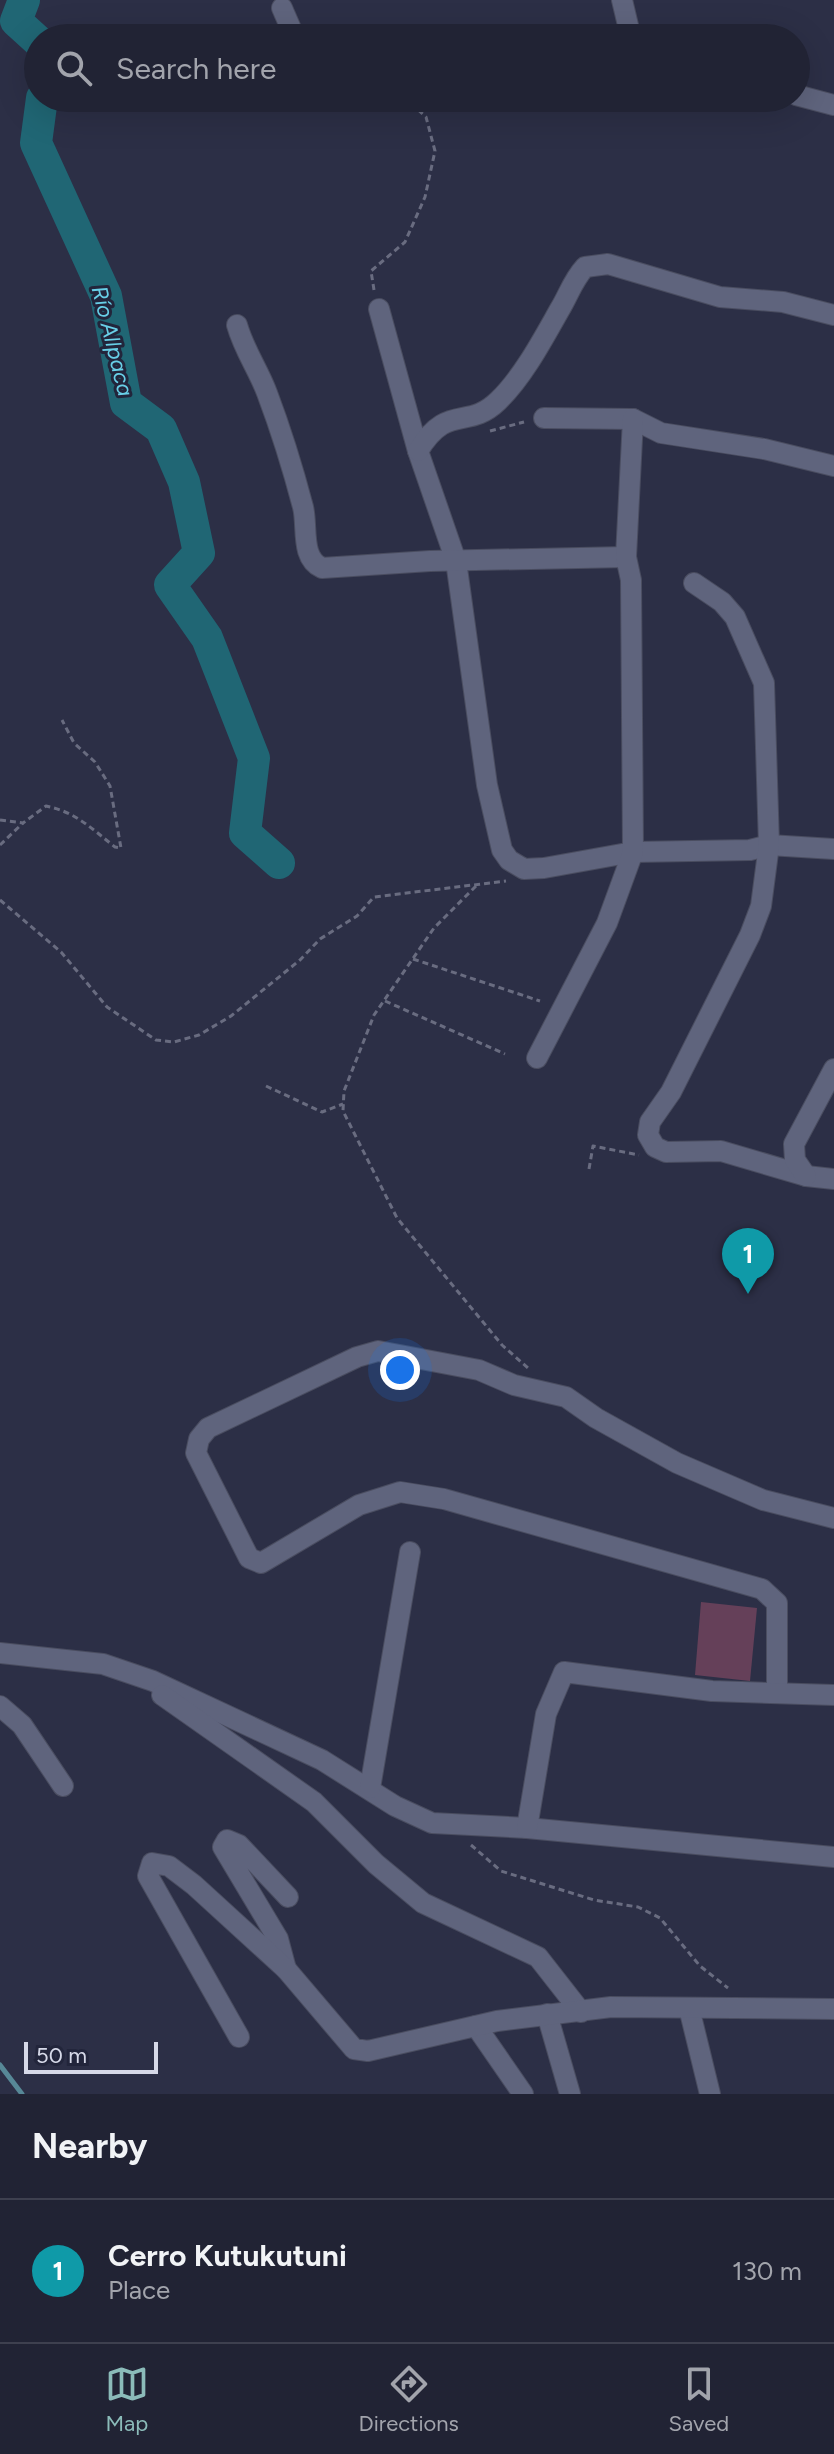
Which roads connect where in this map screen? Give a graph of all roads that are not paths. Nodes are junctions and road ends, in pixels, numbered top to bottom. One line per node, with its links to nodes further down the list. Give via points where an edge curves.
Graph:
1 (622, 0): 4 (street)
2 (282, 8): 3 (street)
3 (289, 24)
4 (628, 24)
5 (810, 99): 6 (street)
6 (834, 105)
7 (379, 309): 12 (street)
8 (834, 315): 12 (street, via 783,302 720,297 608,264 585,267 498,401 479,415 445,420)
9 (237, 325): 15 (street, via 292,469 314,564 322,568)
10 (544, 418): 11 (street)
11 (633, 419): 13 (street, via 661,433); 14 (street)
12 (418, 451): 15 (street)
13 (834, 466)
14 (626, 557): 15 (street); 19 (street, via 631,580)
15 (456, 561): 19 (street, via 487,785 502,850 524,869)
16 (694, 583): 17 (street, via 735,617 764,683)
17 (769, 845): 18 (street); 19 (street, via 750,850); 22 (street, via 761,906 750,935 671,1092 650,1122 648,1135 666,1152 721,1151)
18 (834, 849)
19 (633, 852): 20 (street, via 607,923)
20 (537, 1058)
21 (834, 1069): 22 (street, via 794,1144 795,1160)
22 (806, 1176): 23 (street)
23 (834, 1179)
24 (834, 1518): 28 (street, via 763,1500 677,1463 566,1397 479,1370 378,1351 208,1428 199,1439 196,1453 255,1562 359,1505 400,1492 444,1499 762,1589 777,1603)
25 (410, 1552): 32 (street)
26 (0, 1653): 27 (street, via 103,1664)
27 (153, 1681): 32 (street); 39 (street, via 165,1699 314,1802 423,1903 538,1957)
28 (777, 1692): 29 (street); 33 (street, via 712,1691 564,1672 546,1714)
29 (834, 1695)
30 (0, 1706): 31 (street, via 22,1725)
31 (63, 1786)
32 (370, 1788): 33 (street, via 432,1823)
33 (527, 1828): 34 (street)
34 (834, 1857)
35 (288, 1897): 36 (street, via 239,1845 227,1840 223,1847 278,1939)
36 (286, 1969): 41 (street, via 354,2049 368,2051); 42 (street, via 194,1885 169,1866 152,1863 148,1876)
37 (689, 2008): 38 (street); 39 (street); 45 (street)
38 (834, 2009)
39 (581, 2012): 40 (street)
40 (547, 2014): 41 (street); 44 (street)
41 (476, 2026): 43 (street)
42 (239, 2037)
43 (523, 2094)
44 (570, 2094)
45 (710, 2094)

